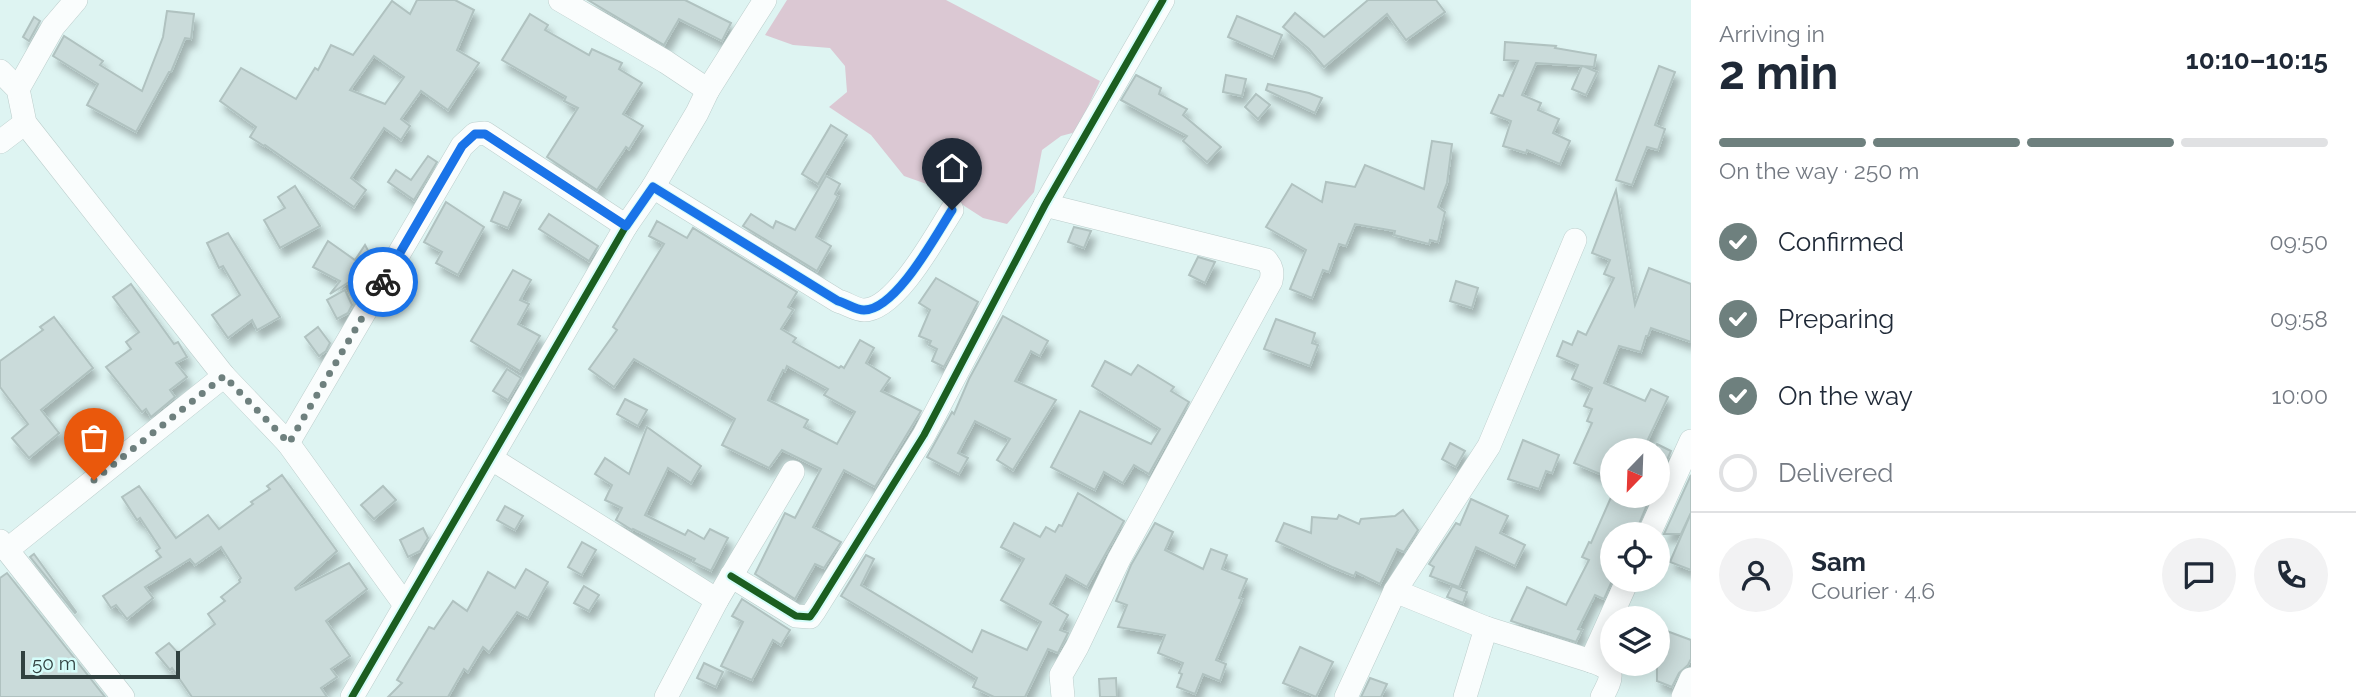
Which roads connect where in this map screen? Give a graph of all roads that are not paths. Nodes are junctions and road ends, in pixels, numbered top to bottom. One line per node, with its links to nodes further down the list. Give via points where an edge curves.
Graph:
1 (76, 0): 6 (street, via 53,27)
2 (560, 0): 7 (street)
3 (765, 0): 7 (street)
4 (1163, 0): 11 (street)
5 (0, 71): 6 (street)
6 (18, 89): 8 (street)
7 (708, 90): 10 (street)
8 (25, 123): 9 (street); 15 (street)
9 (0, 142)
10 (653, 187): 12 (street, via 838,301 864,310 884,303 904,284); 13 (street)
11 (1045, 205): 22 (street, via 924,435 810,617 796,616); 33 (street, via 1266,260 1273,272 1060,676)
12 (952, 210)
13 (626, 226): 17 (street, via 485,134 475,134 462,146); 18 (street)
14 (1575, 240): 23 (street, via 1489,446)
15 (224, 376): 17 (street); 21 (street)
16 (1691, 441): 20 (street)
17 (289, 443): 26 (street)
18 (492, 459): 25 (street); 26 (street)
19 (793, 472): 22 (street)
20 (1654, 522)
21 (4, 545): 30 (street)
22 (731, 576): 25 (street)
23 (1395, 591): 27 (street); 34 (street)
24 (1622, 592): 28 (street)
25 (718, 600): 32 (street)
26 (405, 605): 31 (street)
27 (1486, 628): 28 (street); 35 (street)
28 (1591, 661): 36 (street, via 1610,673)
29 (1691, 679): 37 (street)
30 (123, 697)
31 (352, 697)
32 (666, 697)
33 (1063, 697)
34 (1346, 697)
35 (1465, 697)
36 (1602, 697)
37 (1683, 697)

